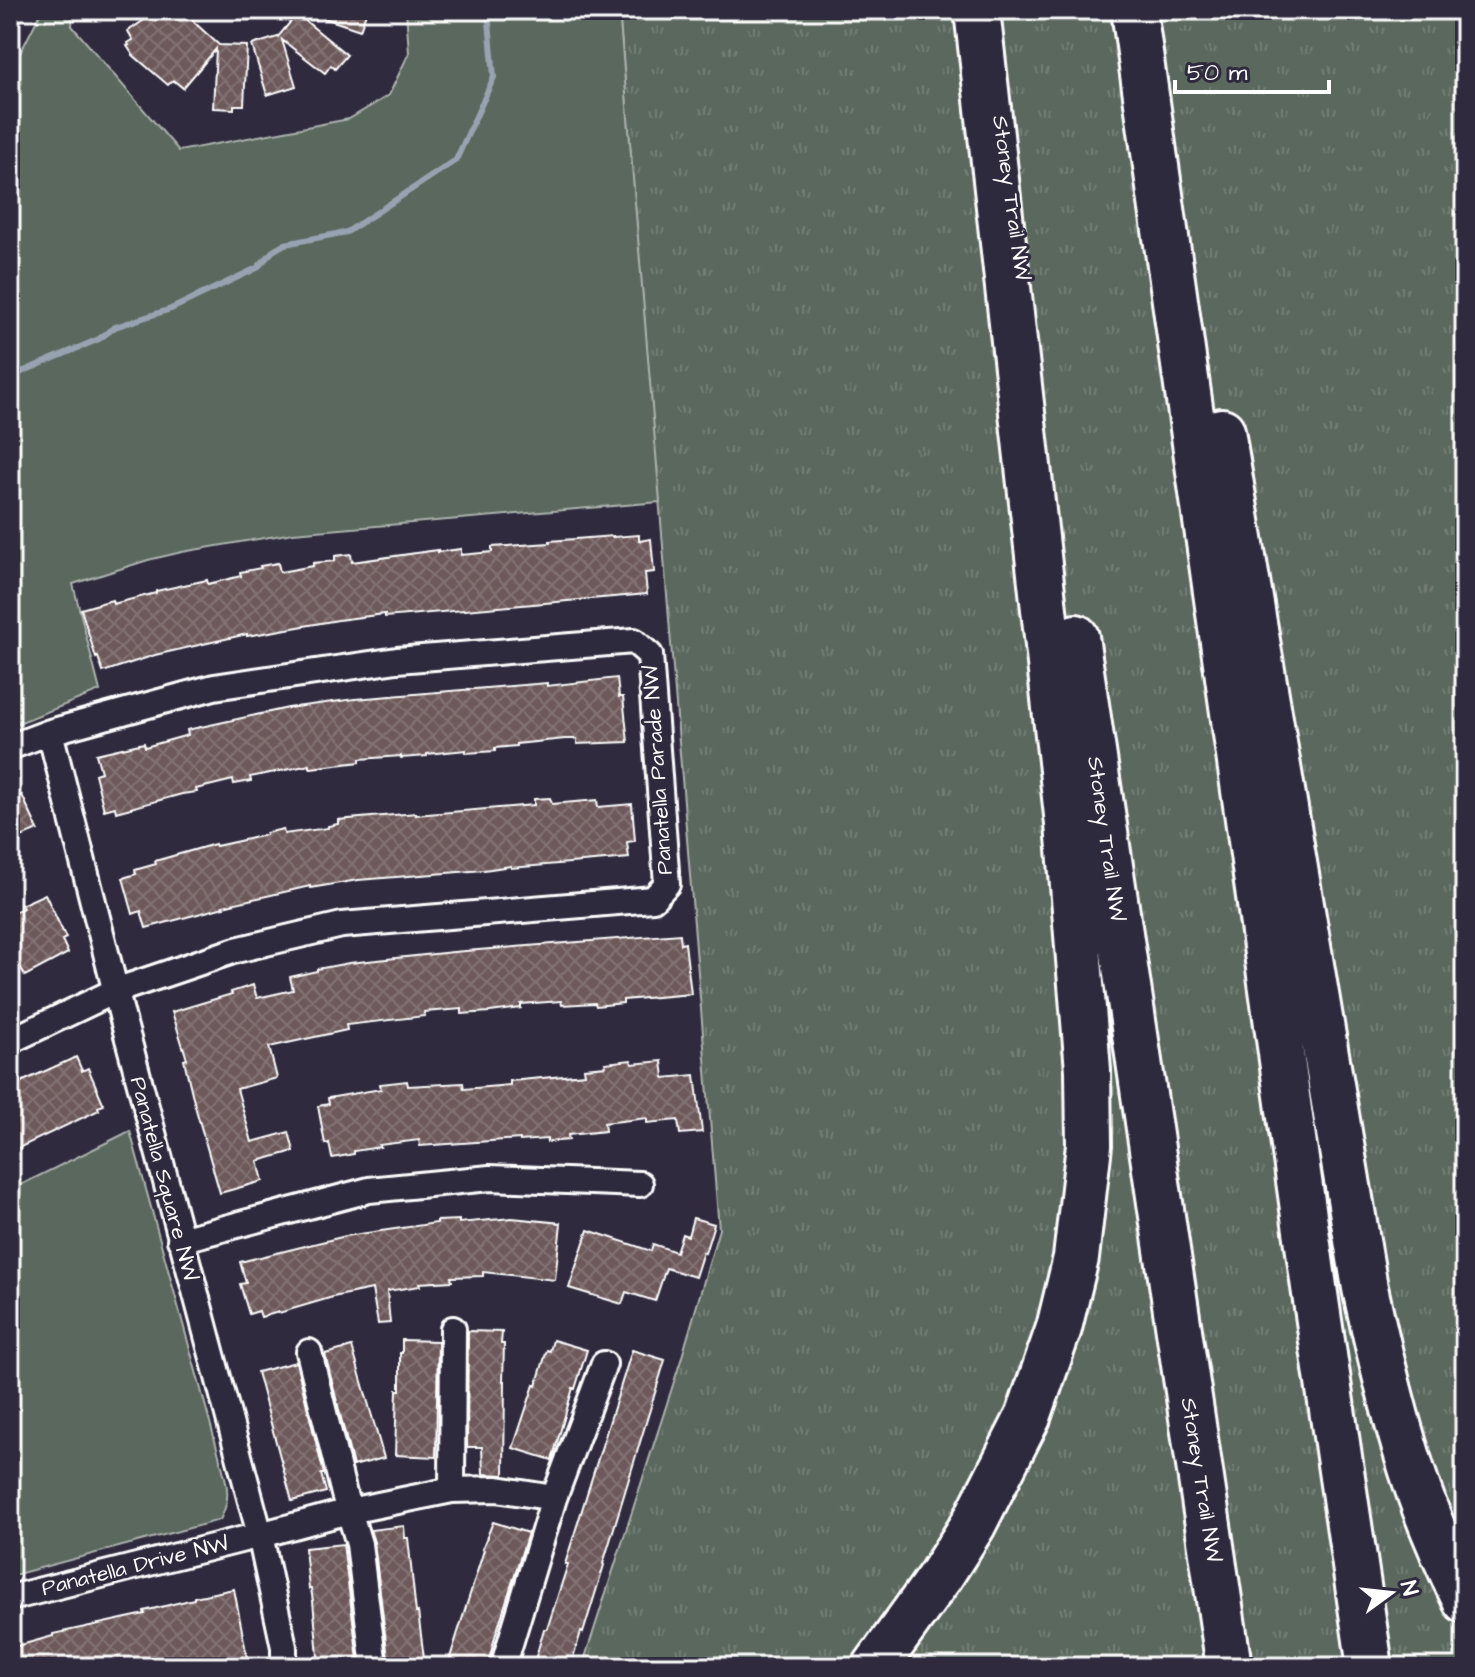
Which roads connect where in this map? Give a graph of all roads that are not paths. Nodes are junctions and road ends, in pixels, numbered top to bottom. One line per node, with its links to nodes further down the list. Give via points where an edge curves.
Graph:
1 (980, 10): 23 (highway, via 1068,824 1089,1145 1076,1258 1028,1417 973,1525); 24 (highway, Stoney Trail NW)
2 (1134, 10): 10 (highway)
3 (1140, 10): 19 (highway, via 1229,471 1365,1288 1418,1491)
4 (50, 732): 5 (street); 6 (street, Panatella Square NW); 6 (street, Panatella Parade NW, via 214,687 397,660 634,641 650,655 667,884 653,899 342,925 236,950)
5 (10, 747)
6 (115, 991): 7 (street, Panatella Parade NW); 9 (street, Panatella Square NW)
7 (10, 1041)
8 (640, 1184): 9 (street, via 490,1178 369,1190)
9 (180, 1240): 17 (street, Panatella Square NW)
10 (1314, 1287): 25 (highway); 26 (highway, via 1363,1482)
11 (453, 1329): 14 (street)
12 (309, 1352): 16 (street)
13 (604, 1364): 15 (street)
14 (452, 1490): 15 (street, Panatella Drive NW, via 497,1489); 16 (street, Panatella Drive NW)
15 (554, 1498): 22 (street)
16 (349, 1511): 17 (street, Panatella Drive NW); 21 (street, via 359,1544)
17 (260, 1535): 18 (street, Panatella Drive NW); 20 (street, Panatella Square NW)
18 (10, 1598)
19 (1465, 1600)
20 (284, 1667)
21 (374, 1667)
22 (503, 1667)
23 (875, 1667)
24 (1229, 1667)
25 (1370, 1667)
26 (1394, 1667)

